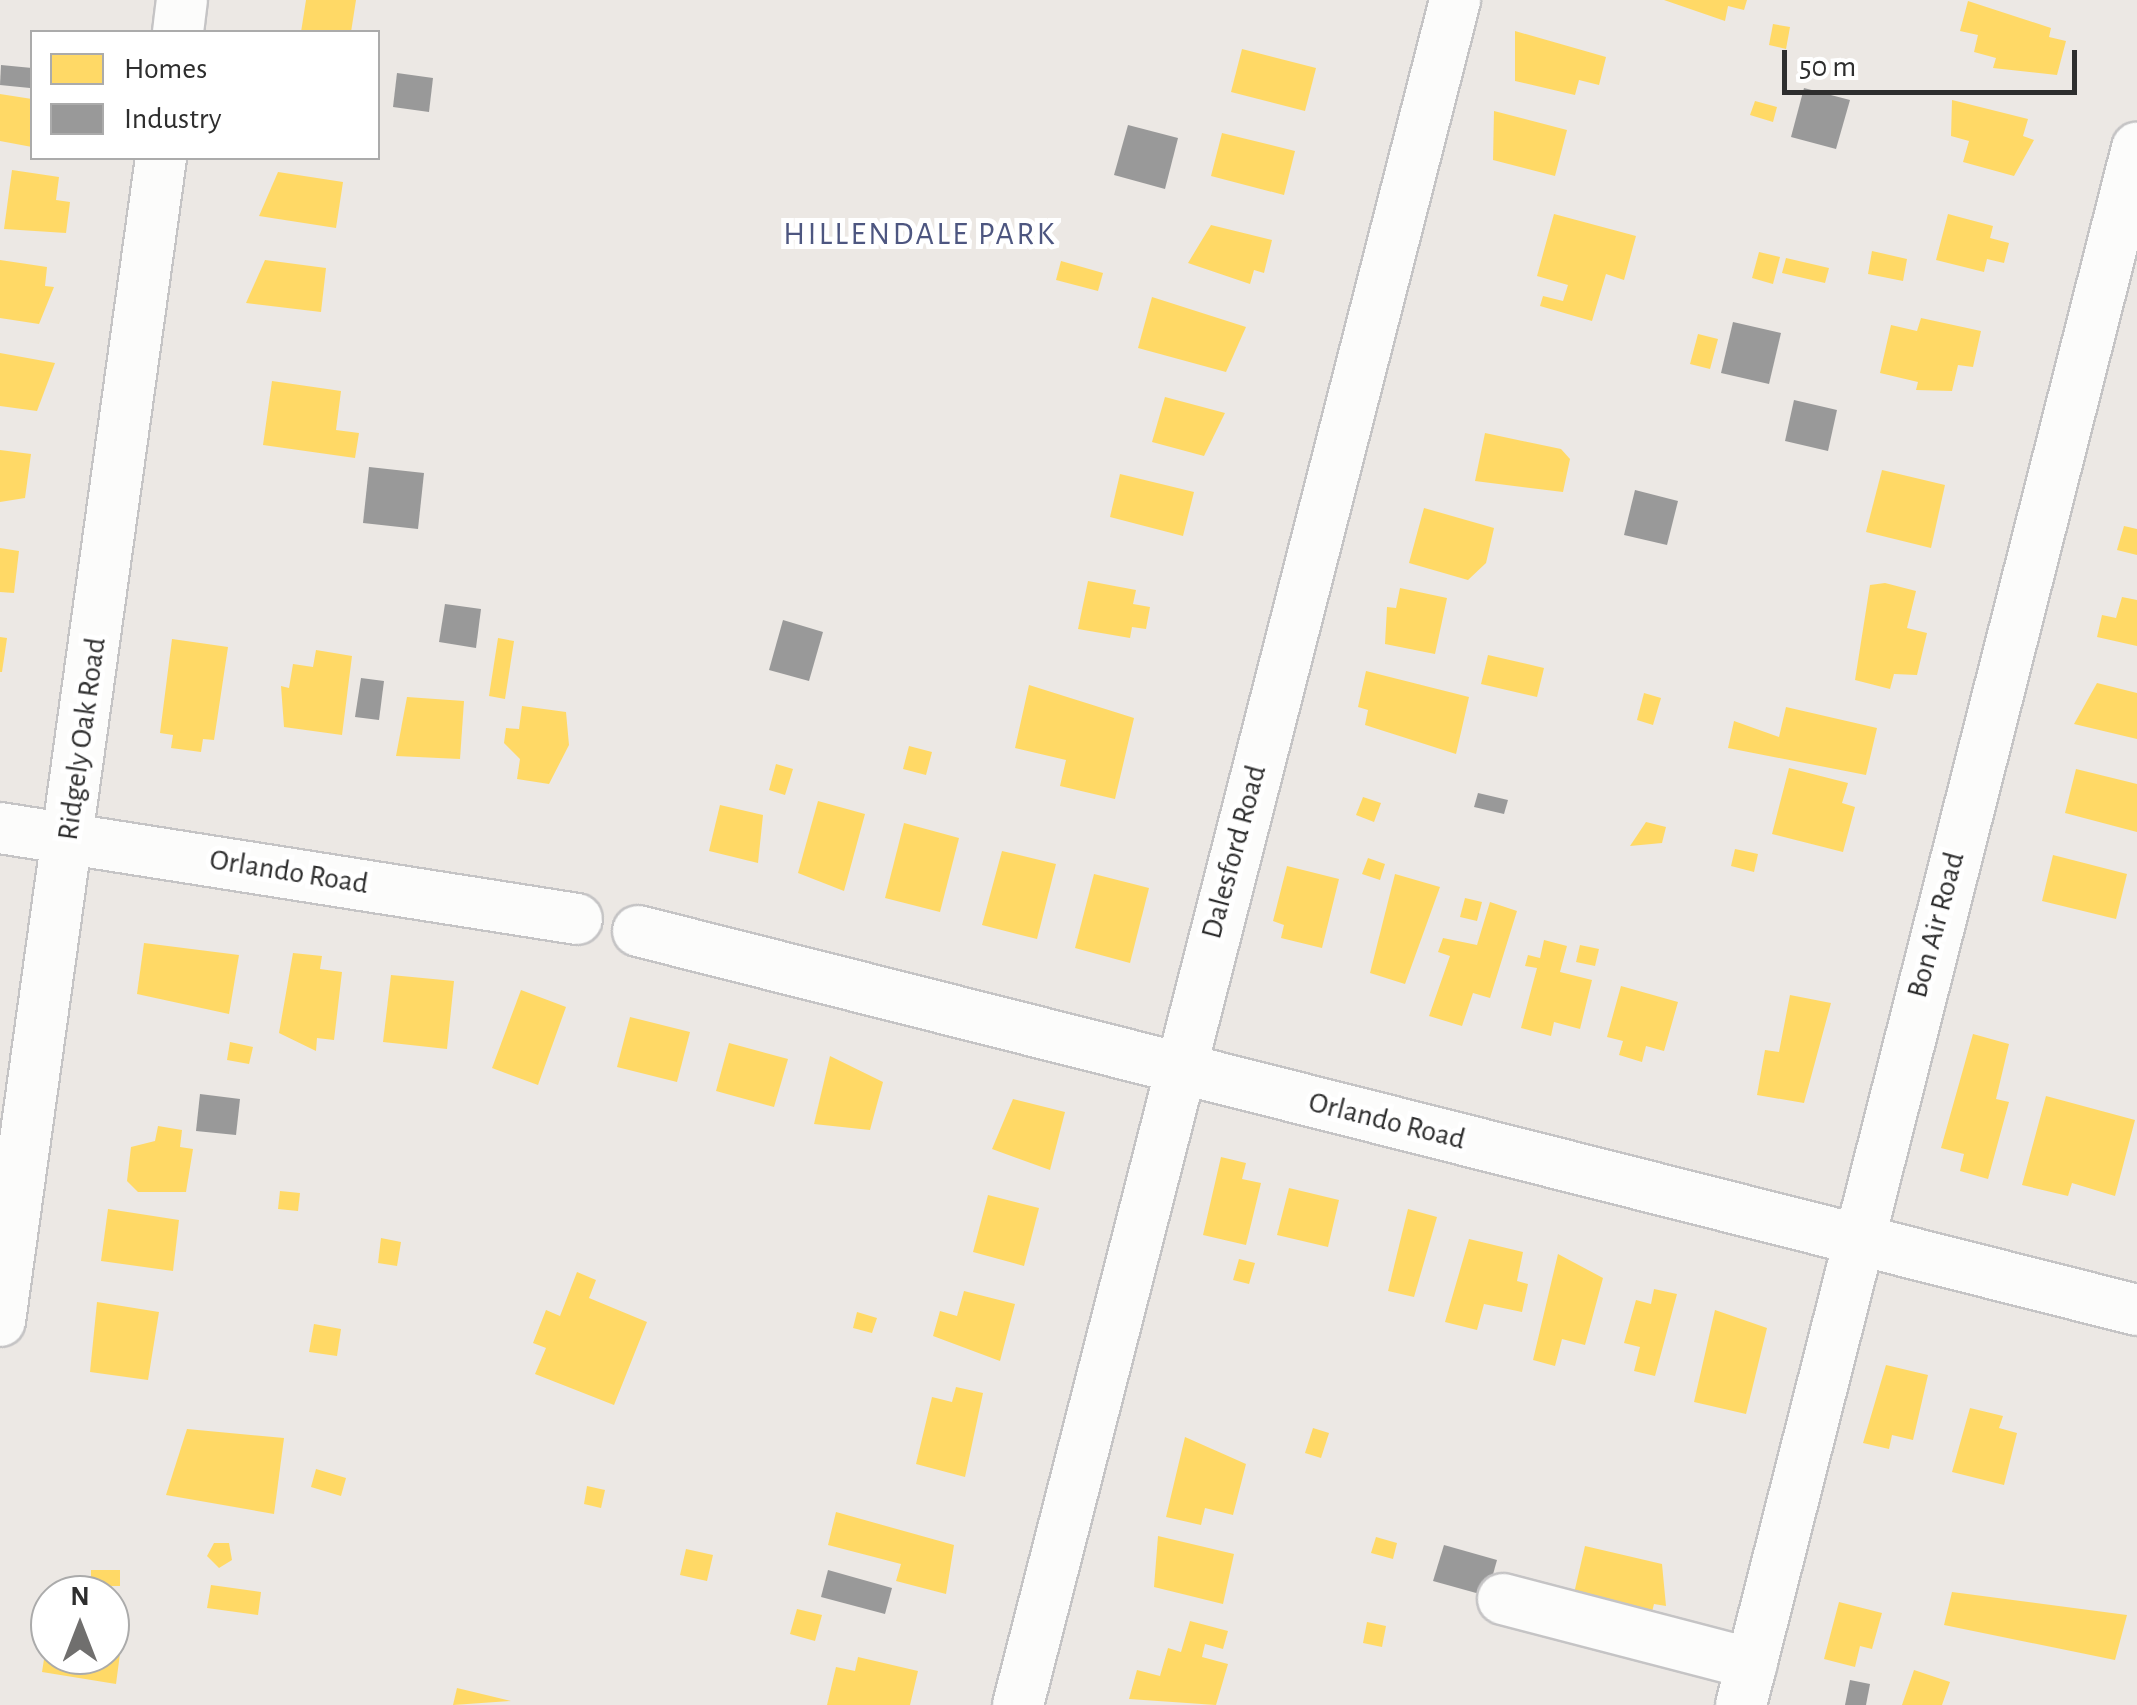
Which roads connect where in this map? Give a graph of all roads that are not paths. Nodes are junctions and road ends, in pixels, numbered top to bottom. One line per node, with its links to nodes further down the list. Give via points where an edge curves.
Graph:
1 (182, 0): 3 (street)
2 (1455, 0): 10 (street, Dalesford Road)
3 (178, 30)
4 (2137, 148): 11 (street, Bon Air Road)
5 (160, 160): 7 (street, Ridgely Oak Road)
6 (0, 828): 7 (street, Orlando Road)
7 (68, 838): 8 (street, Orlando Road); 13 (street, Ridgely Oak Road)
8 (577, 920)
9 (638, 931): 10 (street, Orlando Road)
10 (1177, 1068): 11 (street, Orlando Road); 16 (street, Dalesford Road)
11 (1855, 1239): 12 (street, Orlando Road); 15 (street, Bon Air Road)
12 (2137, 1310)
13 (0, 1320)
14 (1503, 1599): 15 (street)
15 (1746, 1684)
16 (1018, 1705)

